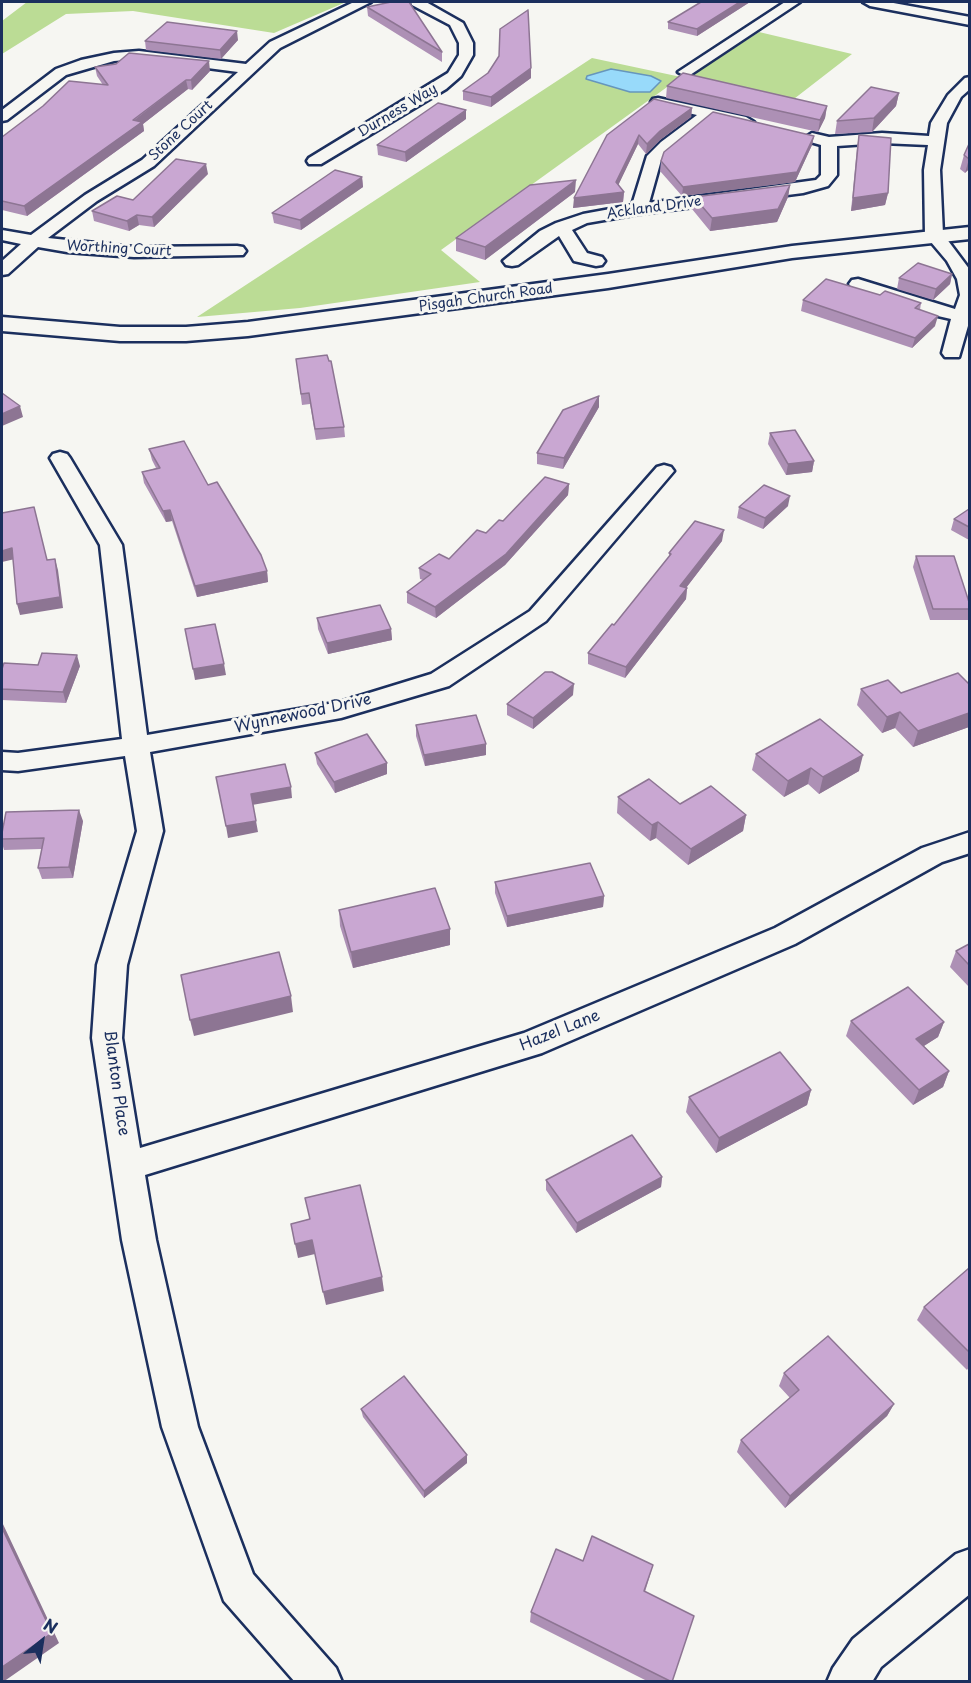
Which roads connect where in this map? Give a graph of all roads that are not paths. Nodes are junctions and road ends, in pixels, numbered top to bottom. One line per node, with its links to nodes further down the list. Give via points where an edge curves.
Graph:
1 (364, 2): 6 (street, Stone Court, via 275,45)
2 (417, 2): 16 (street, Durness Way, via 456,23 466,43 466,55 459,67 441,86)
3 (793, 2): 7 (street)
4 (870, 2): 5 (street)
5 (969, 21)
6 (248, 69): 11 (street, via 139,55 104,59 61,72); 23 (street, Stone Court, via 148,163 91,198)
7 (685, 72)
8 (969, 81): 14 (street, via 944,111)
9 (656, 102): 10 (street)
10 (708, 114): 12 (street); 17 (street, via 653,159)
11 (2, 117)
12 (763, 126)
13 (796, 134): 15 (street)
14 (936, 141): 15 (street, via 882,138); 22 (street, via 932,170)
15 (829, 142): 17 (street, Ackland Drive, via 829,175 822,183)
16 (315, 161)
17 (639, 210): 18 (street, Ackland Drive)
18 (584, 219): 19 (street); 24 (street, Ackland Drive)
19 (562, 227): 24 (street, via 580,257); 26 (street)
20 (969, 233): 22 (main road, Pisgah Church Road)
21 (2, 235): 23 (street, Worthing Court)
22 (934, 235): 28 (main road, Pisgah Church Road, via 792,252); 30 (street, via 966,279 969,295)
23 (34, 241): 25 (street, Worthing Court, via 134,252); 27 (street, Stone Court)
24 (595, 248): 28 (street, Ackland Drive)
25 (237, 251)
26 (512, 261)
27 (2, 270)
28 (608, 281): 31 (main road, Pisgah Church Road, via 304,323 186,334 120,334)
29 (858, 284): 30 (street)
30 (961, 316): 32 (street)
31 (2, 324)
32 (952, 353)
33 (60, 458): 35 (street, Blanton Place, via 111,545)
34 (664, 471): 35 (street, Wynnewood Drive, via 538,616 440,680 341,710)
35 (136, 746): 36 (street, Wynnewood Drive); 38 (street, Blanton Place, via 150,831 112,965 107,1038)
36 (2, 761)
37 (969, 842): 38 (street, Hazel Lane, via 932,855 785,936 531,1044)
38 (128, 1166): 40 (street, Blanton Place, via 139,1240 180,1427 238,1587)
39 (969, 1568): 41 (street, via 867,1653)
40 (322, 1682)
41 (847, 1682)

